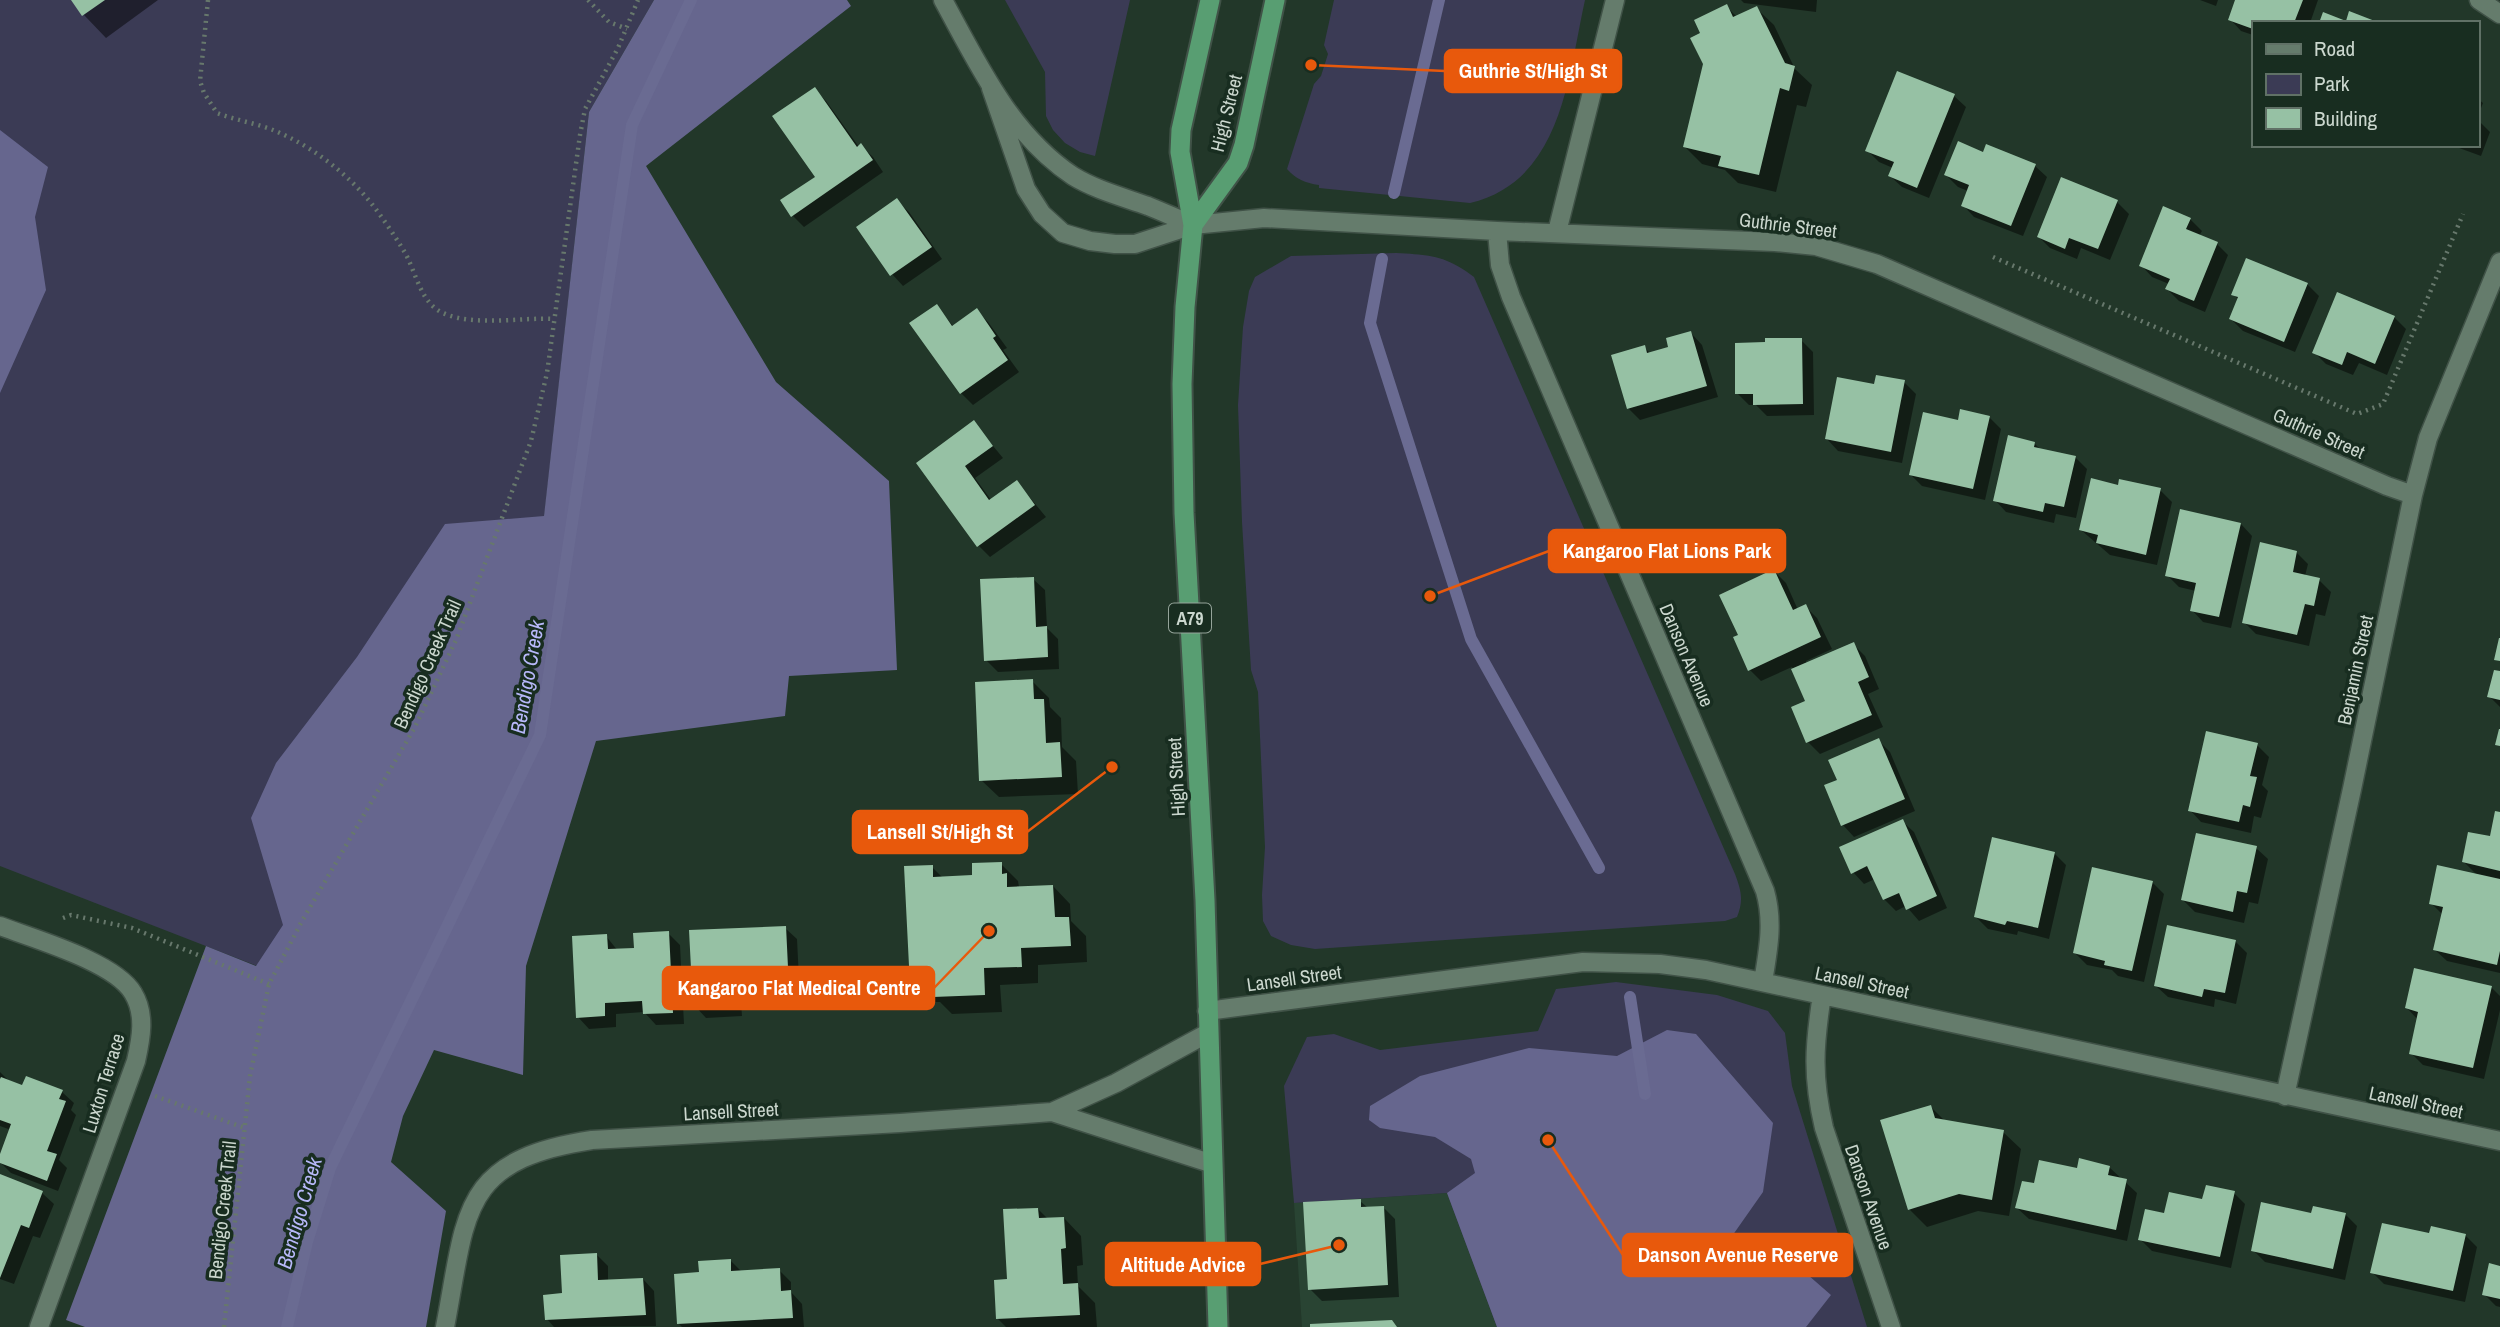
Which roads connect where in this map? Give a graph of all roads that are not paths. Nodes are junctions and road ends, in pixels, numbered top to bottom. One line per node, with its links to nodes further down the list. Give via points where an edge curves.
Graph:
1 (943, 0): 7 (street)
2 (1210, 0): 8 (highway, High Street / A79, via 1180,141)
3 (1275, 0): 8 (highway, High Street, via 1238,163)
4 (1615, 0): 10 (street)
5 (2479, 0): 6 (street)
6 (2500, 14)
7 (991, 88): 8 (street, via 1024,132 1073,175); 8 (street, Guthrie Street, via 1026,189 1042,214 1063,233 1090,241 1135,244)
8 (1193, 225): 9 (street, Guthrie Street, via 1264,218); 16 (highway, High Street / A79, via 1185,307 1183,461)
9 (1497, 231): 10 (street, Guthrie Street); 14 (street, Danson Avenue, via 1507,287 1765,891 1770,932)
10 (1557, 232): 12 (street, Guthrie Street, via 1775,242 1849,255)
11 (2500, 262): 12 (street, Benjamin Street, via 2428,438)
12 (2413, 495): 18 (street, Benjamin Street)
13 (0, 926): 22 (street, Luxton Terrace, via 98,964 133,992 140,1010 136,1062)
14 (1763, 982): 15 (street, Lansell Street); 16 (street, Lansell Street, via 1660,964 1583,962)
15 (1822, 995): 18 (street, Lansell Street); 25 (street, Danson Avenue, via 1814,1048 1816,1095)
16 (1207, 1011): 17 (highway, High Street / A79)
17 (1208, 1033): 19 (street, Lansell Street); 21 (highway, High Street / A79)
18 (2285, 1096): 20 (street, Lansell Street)
19 (1052, 1112): 21 (street, Lansell Street); 23 (street, Lansell Street, via 592,1140 546,1149 501,1169 478,1195 464,1228)
20 (2500, 1142)
21 (1213, 1164): 24 (highway, High Street / A79)
22 (39, 1327)
23 (445, 1327)
24 (1219, 1327)
25 (1891, 1327)

